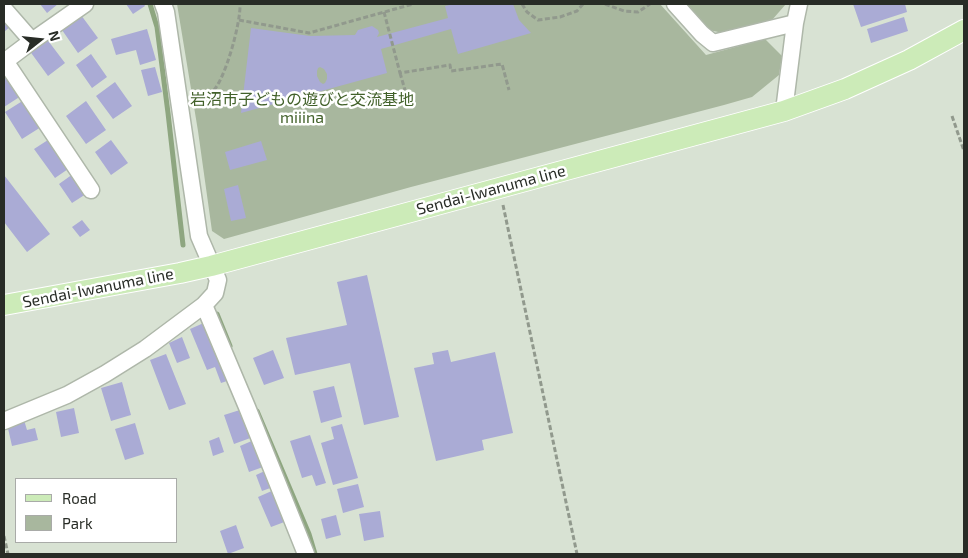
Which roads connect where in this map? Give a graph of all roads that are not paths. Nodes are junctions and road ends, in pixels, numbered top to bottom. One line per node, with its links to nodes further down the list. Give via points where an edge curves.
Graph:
1 (84, 4): 8 (street)
2 (163, 4): 12 (street, via 199,236)
3 (675, 4): 6 (street, via 713,43)
4 (799, 4): 6 (street)
5 (4, 9): 8 (street)
6 (795, 24): 10 (street)
7 (964, 30): 10 (main road, Sendai-Iwanuma line, via 845,89)
8 (32, 41): 9 (street)
9 (4, 62): 11 (street)
10 (784, 111): 12 (main road, Sendai-Iwanuma line)
11 (91, 190)
12 (211, 266): 13 (main road, Sendai-Iwanuma line); 14 (street, via 218,280 215,293)
13 (4, 305)
14 (204, 305): 15 (street, via 145,350 105,374 67,395); 16 (street)
15 (4, 421)
16 (306, 554)

